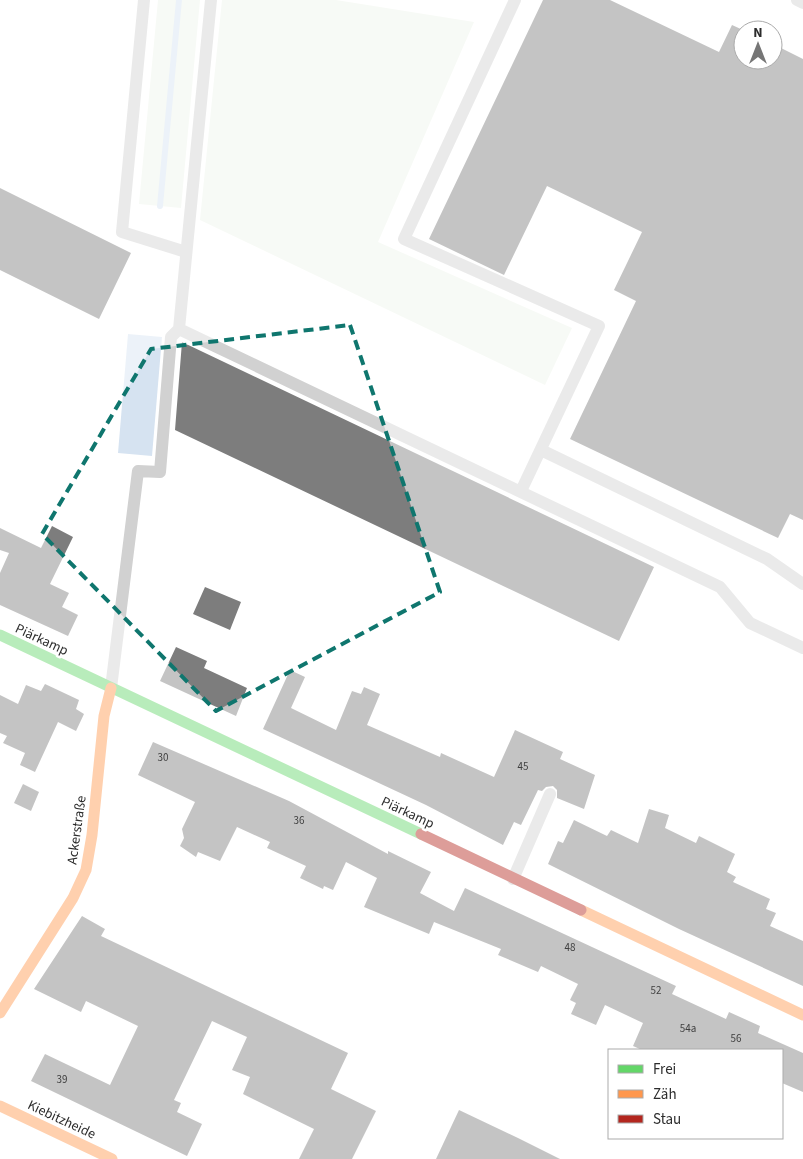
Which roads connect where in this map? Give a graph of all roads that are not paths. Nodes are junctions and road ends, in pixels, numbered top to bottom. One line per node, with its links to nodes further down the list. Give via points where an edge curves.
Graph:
1 (144, 0): 6 (lane, via 122,232)
2 (211, 0): 6 (lane)
3 (515, 0): 8 (lane, via 404,240 599,326)
4 (797, 0): 5 (lane)
5 (803, 3)
6 (186, 252): 7 (lane)
7 (179, 329): 9 (lane); 13 (lane, via 171,337 160,472 138,471)
8 (541, 450): 9 (lane); 10 (lane, via 767,559)
9 (521, 491): 12 (lane, via 720,587 750,623)
10 (803, 584)
11 (0, 635): 13 (street, Piärkamp)
12 (803, 648)
13 (110, 688): 15 (street, Piärkamp); 16 (street, Ackerstraße, via 86,870 73,898)
14 (550, 794): 15 (lane)
15 (513, 879): 17 (street, Piärkamp)
16 (0, 1013)
17 (803, 1014)
18 (0, 1106): 19 (street, Kiebitzheide)
19 (112, 1159)

